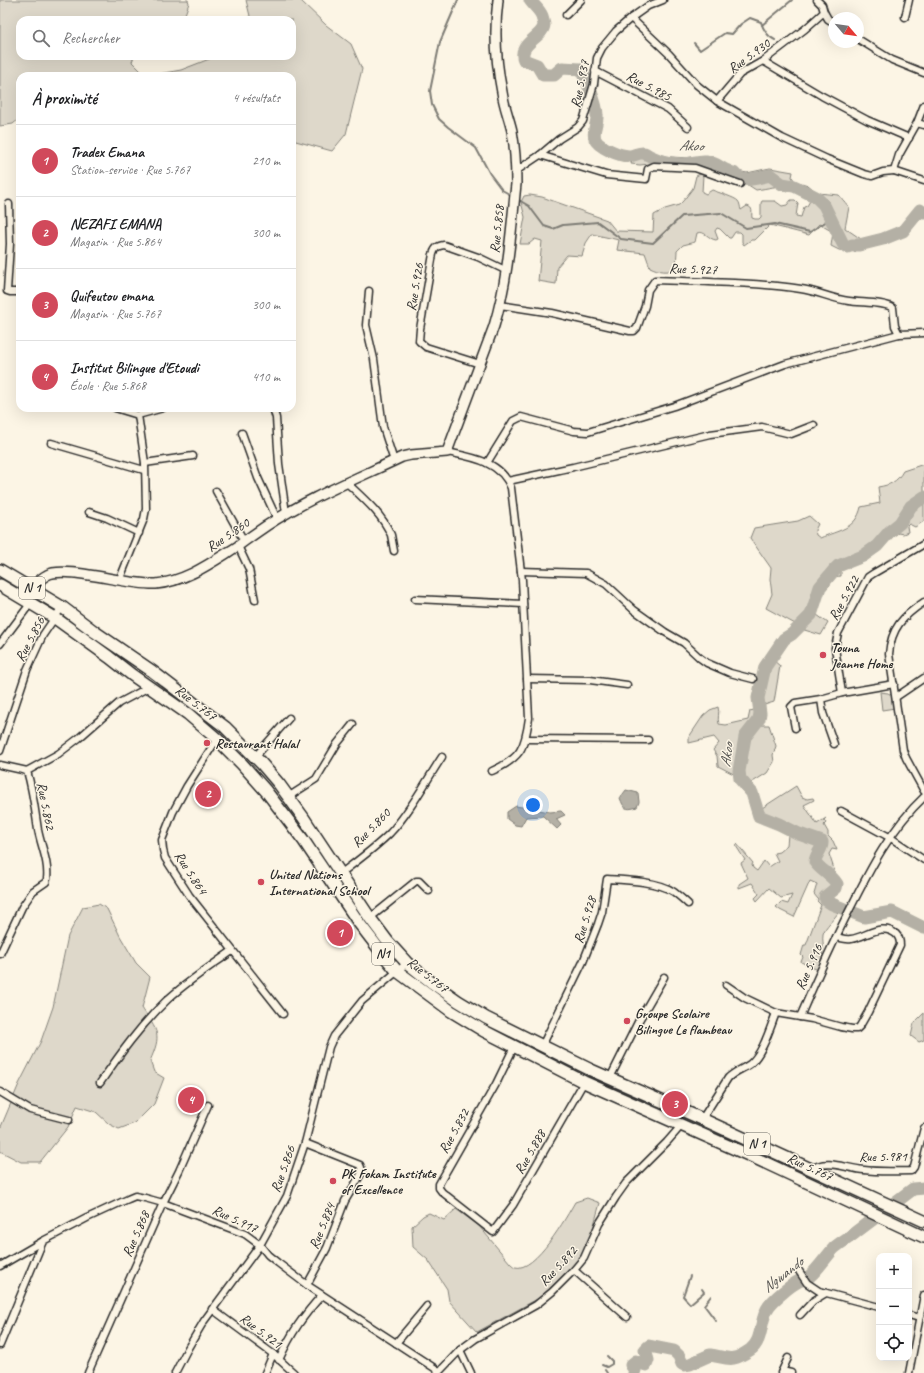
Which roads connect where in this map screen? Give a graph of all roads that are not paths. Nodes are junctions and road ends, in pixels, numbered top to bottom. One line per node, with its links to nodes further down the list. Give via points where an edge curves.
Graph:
1 (498, 0): 22 (street, Rue 5.858, via 495,38 498,71 512,132)
2 (581, 0): 7 (street)
3 (663, 0): 9 (street, Rue 5.937, via 648,6)
4 (817, 0): 6 (street)
5 (909, 0): 8 (street)
6 (824, 12): 10 (street); 12 (street, Rue 5.930)
7 (566, 15)
8 (905, 17)
9 (631, 18): 13 (street, Rue 5.937, via 602,48); 15 (street, via 697,85)
10 (828, 19)
11 (864, 43): 14 (street, via 892,60)
12 (763, 61): 15 (street, Rue 5.930, via 740,74); 20 (street, via 829,100)
13 (595, 71): 19 (street, Rue 5.985, via 668,109); 21 (street, Rue 5.937, via 583,121)
14 (924, 74)
15 (717, 101): 23 (street, via 782,138 864,174 872,176)
16 (924, 105): 17 (street)
17 (917, 123): 18 (street); 20 (street)
18 (924, 125)
19 (688, 127)
20 (909, 138): 23 (street, via 899,155)
21 (540, 155): 22 (street, Rue 5.937); 25 (street, via 606,175 646,179 648,169 654,166 695,168)
22 (516, 171): 27 (street, Rue 5.858)
23 (894, 171): 24 (street)
24 (924, 181)
25 (740, 184)
26 (9, 204): 29 (street, via 7,291)
27 (507, 271): 30 (street, Rue 5.858); 33 (street, Rue 5.926, via 444,245 435,248 433,254 419,341 426,347)
28 (369, 291): 43 (street, via 366,325 374,359 383,427)
29 (16, 292)
30 (500, 305): 32 (street, Rue 5.927, via 552,313 634,331 646,306 648,290 655,280 766,284 804,289 848,301 891,306); 33 (street, Rue 5.858)
31 (924, 333): 32 (street)
32 (898, 334): 45 (street, via 785,364 674,406 588,432 574,431 520,417 513,421)
33 (480, 364): 41 (street, Rue 5.858)
34 (128, 412): 37 (street)
35 (149, 412): 37 (street)
36 (274, 412): 51 (street)
37 (138, 415): 44 (street)
38 (814, 425): 47 (street, via 791,434 762,427 710,434)
39 (242, 433): 52 (street, via 258,478)
40 (51, 443): 46 (street)
41 (447, 452): 43 (street, Rue 5.860, via 411,455); 45 (street)
42 (193, 456): 44 (street)
43 (394, 461): 48 (street, Rue 5.860)
44 (145, 463): 46 (street)
45 (487, 463): 47 (street, via 498,468)
46 (144, 470): 53 (street, via 146,509)
47 (508, 481): 58 (street)
48 (347, 483): 51 (street, Rue 5.860); 56 (street, via 384,523 391,536)
49 (216, 491): 54 (street)
50 (89, 512): 53 (street)
51 (286, 514): 52 (street, Rue 5.860)
52 (277, 519): 54 (street, Rue 5.860)
53 (138, 533): 59 (street)
54 (241, 544): 59 (street, Rue 5.860, via 194,574 183,578 155,584); 63 (street, via 249,569)
55 (924, 544): 76 (street, Rue 5.922, via 874,573 864,582 836,641)
56 (394, 551)
57 (0, 570): 61 (highway, N 1)
58 (521, 571): 66 (street); 72 (street, via 586,573 606,584 634,610 684,643 707,663)
59 (119, 581): 61 (street, Rue 5.860, via 54,573 42,578)
60 (0, 585): 64 (highway, Rue 5.767 / N1)
61 (32, 588): 64 (street, Rue 5.860); 67 (highway, N 1)
62 (415, 599): 66 (street)
63 (254, 600)
64 (27, 602): 68 (highway, Rue 5.767 / N1); 69 (street)
65 (924, 602): 73 (street, via 903,618 890,644)
66 (523, 604): 71 (street)
67 (62, 607): 68 (street, Rue 5.856); 87 (highway, N 1, via 225,727)
68 (55, 618): 75 (highway, Rue 5.767 / N1); 86 (street, Rue 5.856, via 43,635 27,670)
69 (0, 644)
70 (924, 678): 77 (street)
71 (527, 679): 74 (street, via 590,680); 82 (street, via 529,718)
72 (753, 679)
73 (894, 684): 76 (street); 77 (street)
74 (626, 685)
75 (149, 687): 83 (highway, Rue 5.767 / N1, via 188,714); 90 (street, Rue 5.862, via 119,703 58,754)
76 (842, 693): 78 (street)
77 (896, 697): 92 (street, via 903,750)
78 (821, 699): 81 (street, via 795,702 791,707); 85 (street)
79 (289, 718): 87 (street)
80 (353, 724): 93 (street, via 337,744 316,779)
81 (795, 728)
82 (526, 739): 84 (street); 91 (street, via 520,751 508,764)
83 (217, 740): 103 (street, Rue 5.864, via 187,786 162,840 165,858 189,895); 106 (highway, Rue 5.767 / N1, via 266,791 304,841 359,924)
84 (648, 740)
85 (834, 744)
86 (0, 751)
87 (255, 757): 93 (highway, N 1)
88 (442, 757): 98 (street, Rue 5.860, via 391,832)
89 (0, 765): 90 (street)
90 (27, 771): 104 (street, Rue 5.862, via 46,859 47,879 33,891 22,907)
91 (492, 771)
92 (924, 791)
93 (288, 797): 98 (highway, N 1)
94 (924, 797): 96 (street, Rue 5.916)
95 (841, 811): 96 (street)
96 (891, 838): 97 (street); 102 (street, Rue 5.916, via 867,873)
97 (924, 860)
98 (340, 874): 101 (highway, N 1)
99 (429, 891): 101 (street, via 416,881)
100 (688, 904): 112 (street, Rue 5.928, via 666,888 607,879 598,924 583,962)
101 (370, 918): 105 (highway, N 1)
102 (836, 937): 111 (street, Rue 5.916); 111 (street, via 850,940 886,929 892,930 898,936 900,945 868,1012 856,1029)
103 (232, 951): 110 (street, Rue 5.864); 116 (street, via 166,1001 127,1043)
104 (0, 954)
105 (407, 963): 106 (street, Rue 5.866); 112 (highway, N 1, via 486,1018)
106 (397, 971): 113 (highway, Rue 5.767 / N1, via 451,1011); 123 (street, Rue 5.866, via 362,1001 332,1039)
107 (664, 977): 114 (street)
108 (726, 985): 109 (street, via 745,998)
109 (776, 1013): 111 (street); 119 (street, via 760,1050 751,1063 728,1078)
110 (283, 1014)
111 (800, 1017)
112 (542, 1046): 114 (highway, N 1)
113 (514, 1047): 115 (highway, Rue 5.767 / N1); 127 (street, Rue 5.832, via 439,1188)
114 (610, 1078): 119 (highway, N 1)
115 (584, 1082): 121 (highway, Rue 5.767 / N1); 127 (street, Rue 5.888, via 513,1205)
116 (100, 1083)
117 (0, 1092): 120 (street, via 30,1110)
118 (208, 1105): 125 (street, Rue 5.868)
119 (702, 1118): 124 (highway, N 1)
120 (69, 1120)
121 (681, 1126): 128 (highway, Rue 5.767 / N1); 132 (street, Rue 5.892, via 626,1183 599,1224 584,1258)
122 (924, 1128): 124 (street, Rue 5.981, via 911,1171 862,1170 830,1164)
123 (305, 1143): 130 (street, Rue 5.866, via 287,1196); 134 (street, Rue 5.884, via 360,1165 362,1170)
124 (812, 1169): 126 (highway, N 1)
125 (163, 1202): 129 (street, Rue 5.917, via 135,1196); 130 (street, Rue 5.917, via 245,1234); 154 (street, Rue 5.868)
126 (924, 1221)
127 (493, 1232)
128 (924, 1237)
129 (43, 1241): 131 (street, Rue 5.917); 146 (street)
130 (260, 1245): 134 (street, Rue 5.917, via 268,1255); 140 (street, Rue 5.866)
131 (0, 1266)
132 (574, 1270): 143 (street); 147 (street, Rue 5.892, via 536,1305)
133 (799, 1271): 135 (street, via 806,1283)
134 (307, 1285): 136 (street, Rue 5.917)
135 (826, 1293): 139 (street); 141 (street)
136 (322, 1295): 145 (street, Rue 5.917); 150 (street, via 297,1325)
137 (924, 1295): 144 (street)
138 (427, 1306): 145 (street)
139 (876, 1307)
140 (212, 1309): 148 (street, Rue 5.921); 155 (street, Rue 5.866)
141 (800, 1314)
142 (912, 1316): 144 (street)
143 (627, 1317)
144 (919, 1318): 159 (street)
145 (396, 1343): 152 (street, Rue 5.917)
146 (0, 1344)
147 (460, 1350): 152 (street, Rue 5.892); 157 (street)
148 (273, 1354): 150 (street, Rue 5.921); 156 (street)
149 (788, 1358): 153 (street)
150 (279, 1360): 151 (street, Rue 5.921)
151 (292, 1372)
152 (438, 1372)
153 (782, 1372): 158 (street)
154 (88, 1373)
155 (175, 1373)
156 (264, 1373)
157 (471, 1373)
158 (791, 1373)
159 (909, 1373)

